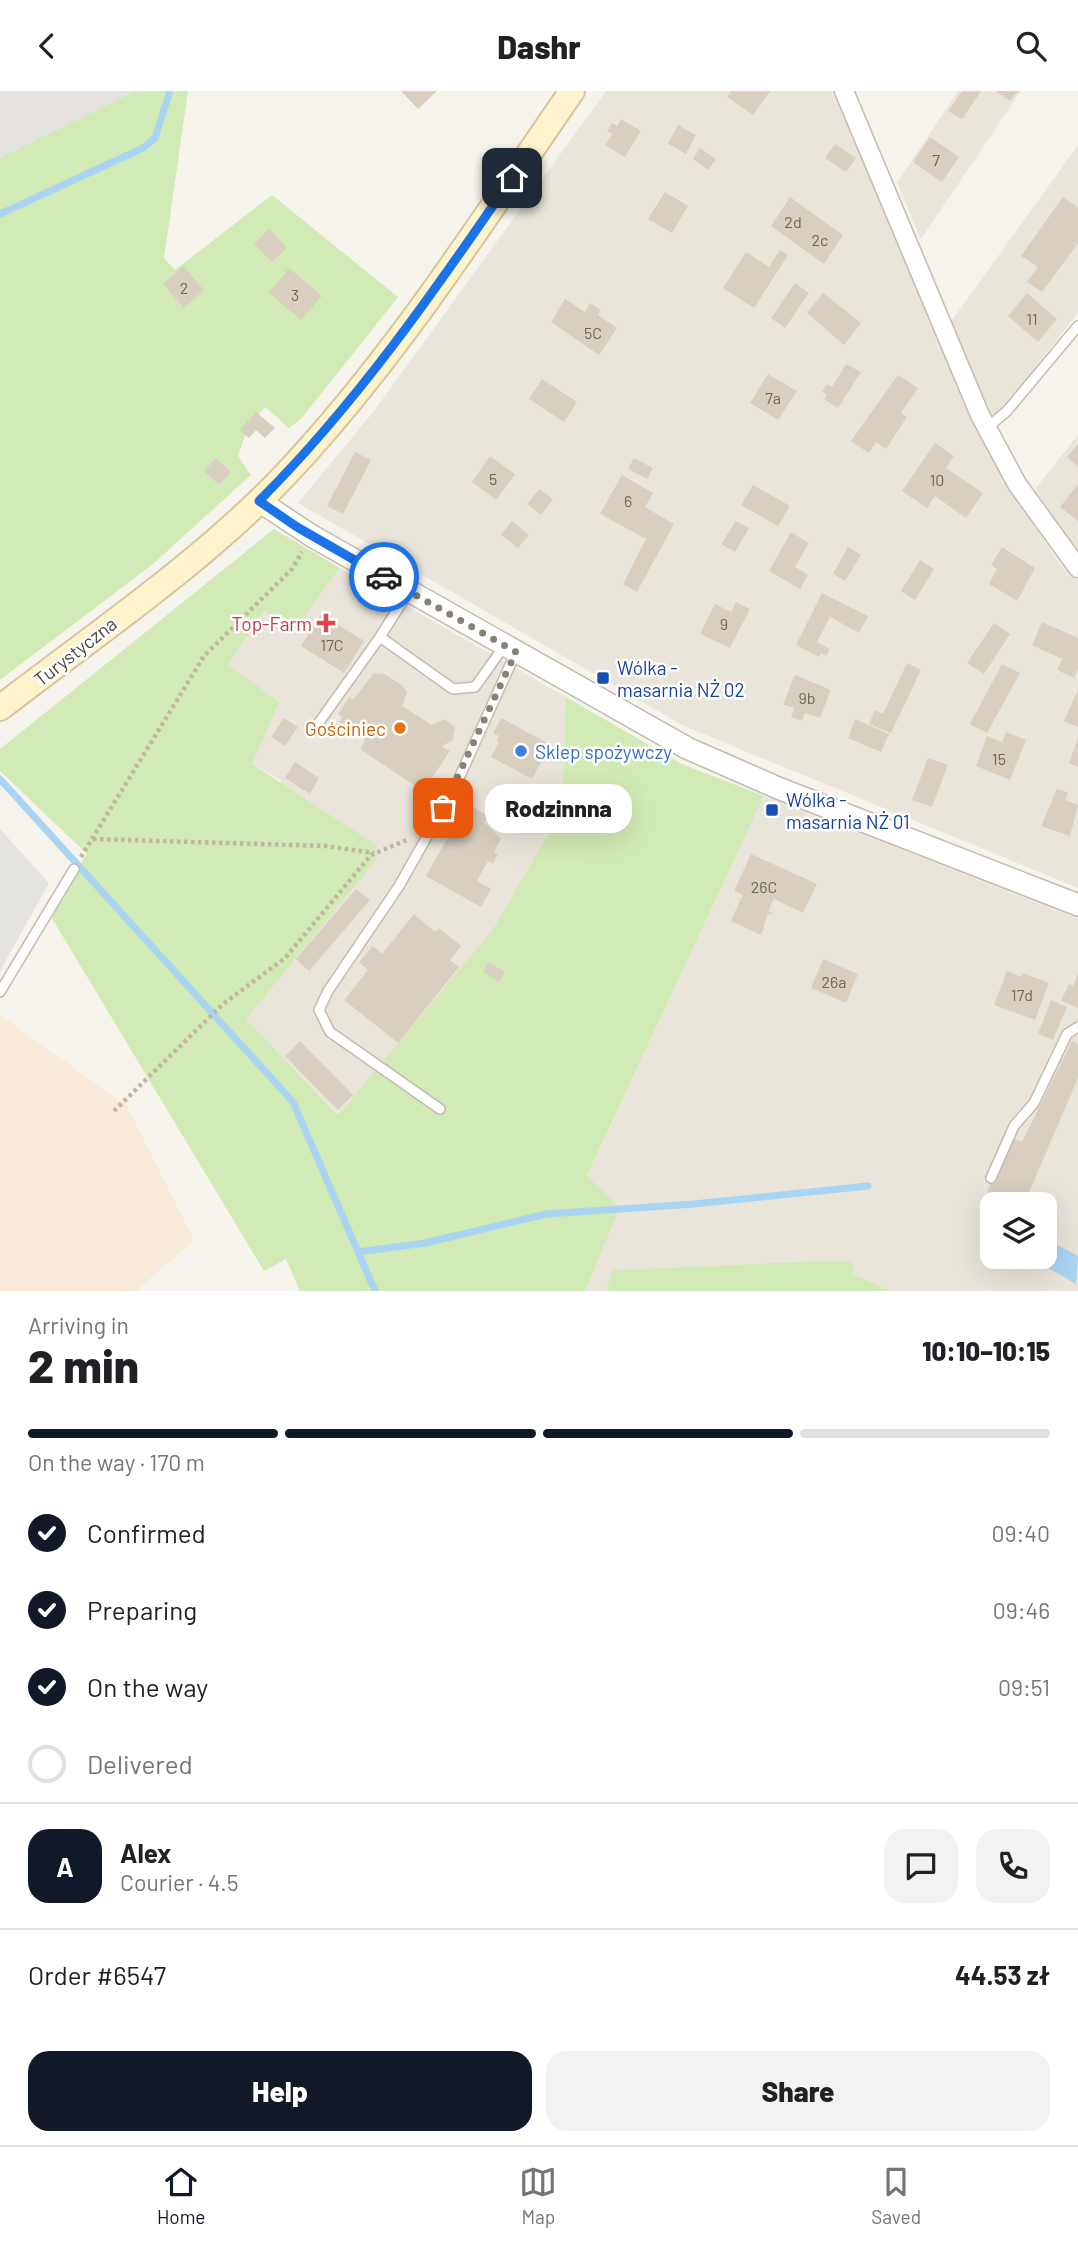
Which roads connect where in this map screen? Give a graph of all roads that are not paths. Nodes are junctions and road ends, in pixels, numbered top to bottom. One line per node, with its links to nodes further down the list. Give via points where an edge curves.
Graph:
1 (572, 91): 5 (main road, Turystyczna, via 376,369)
2 (844, 91): 4 (street)
3 (1078, 326): 4 (lane, via 1007,411)
4 (987, 428): 6 (street, via 1017,484)
5 (259, 501): 7 (street); 10 (main road, Turystyczna)
6 (1075, 558)
7 (409, 591): 8 (lane); 9 (street)
8 (380, 637): 9 (lane, via 453,689 475,687); 11 (lane)
9 (510, 648): 13 (street, via 666,737 742,773); 16 (lane, via 456,787 319,1010 330,1032)
10 (0, 708)
11 (315, 728)
12 (74, 869): 14 (lane)
13 (1078, 905)
14 (0, 992)
15 (1078, 1027): 17 (lane, via 1068,1034 1034,1103 1014,1126)
16 (440, 1109)
17 (991, 1178)

